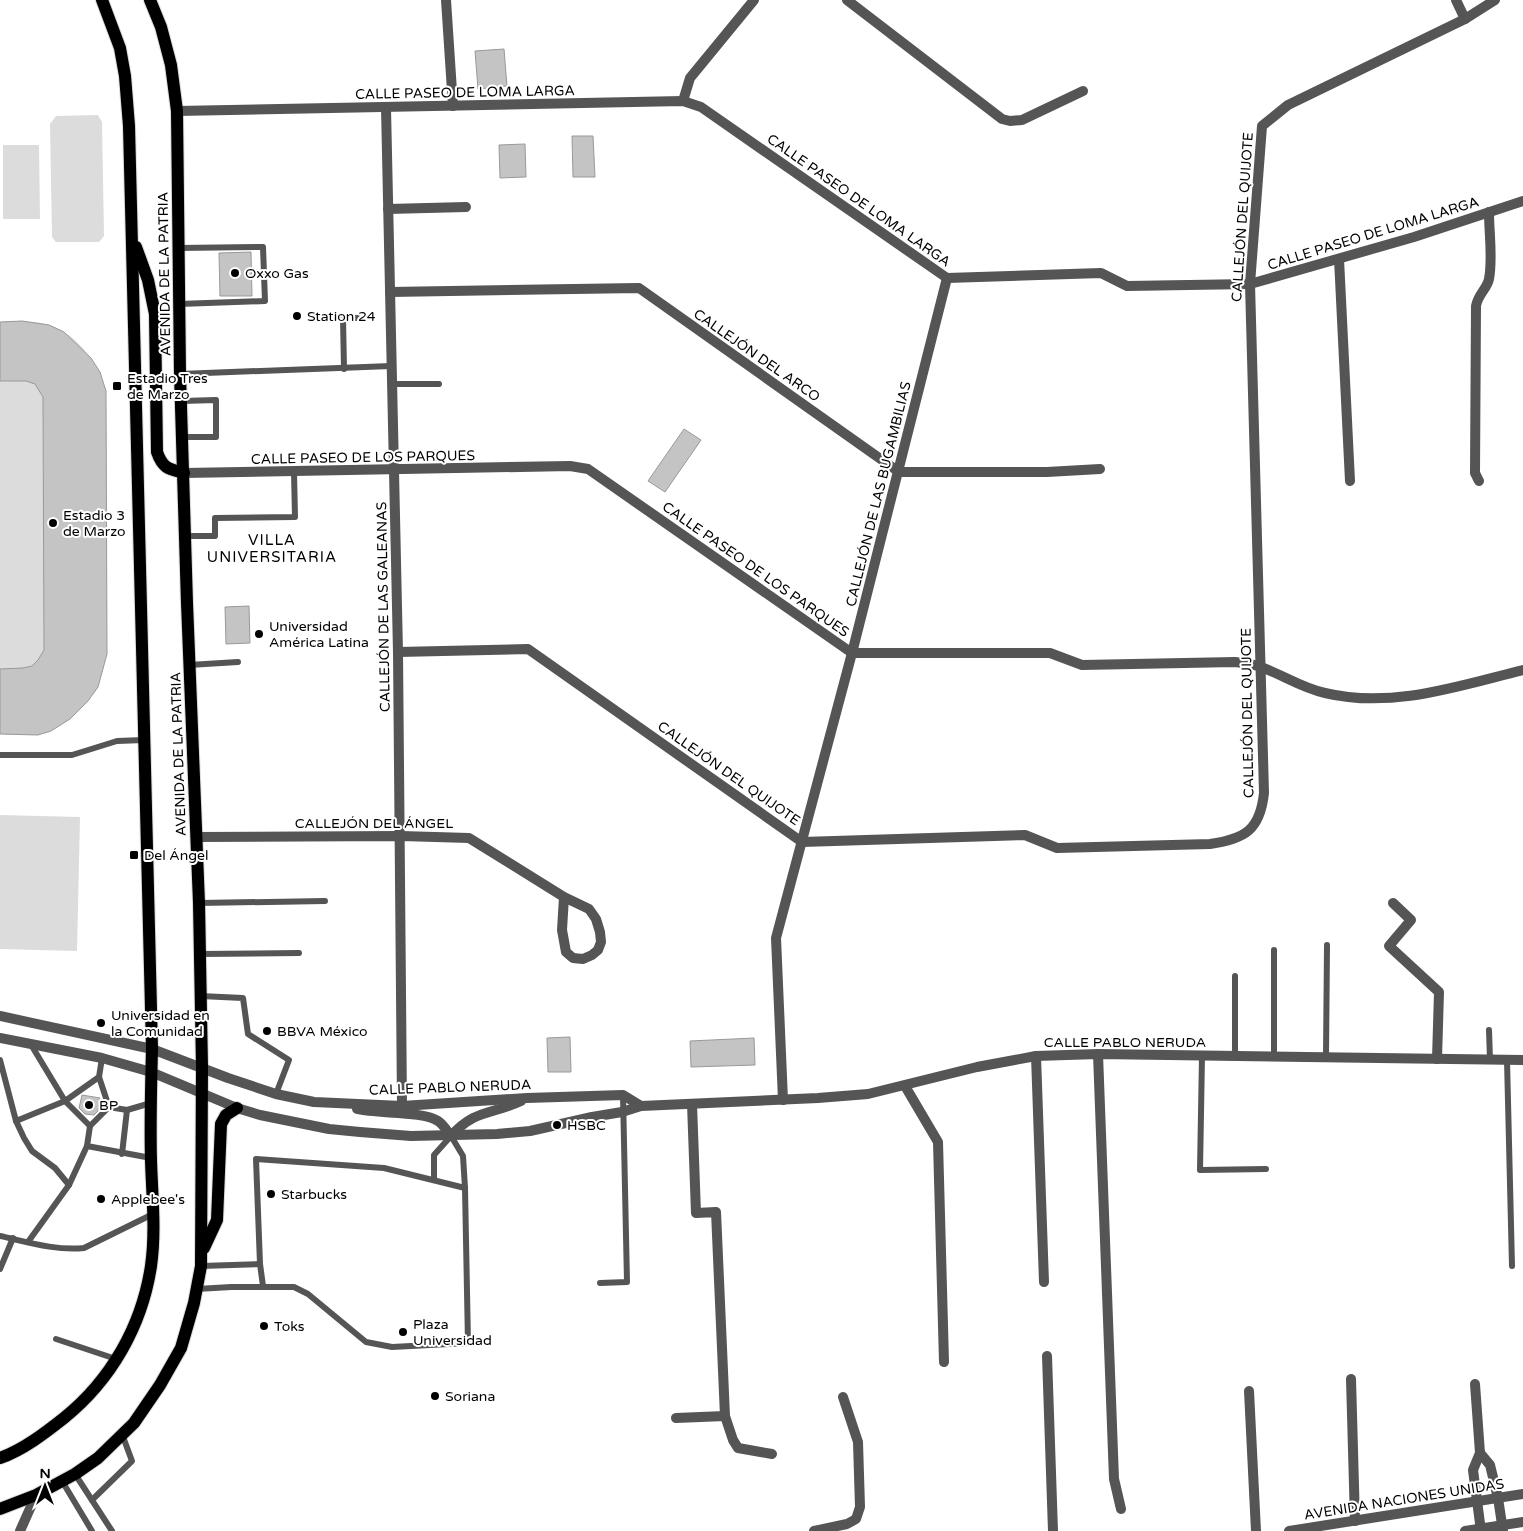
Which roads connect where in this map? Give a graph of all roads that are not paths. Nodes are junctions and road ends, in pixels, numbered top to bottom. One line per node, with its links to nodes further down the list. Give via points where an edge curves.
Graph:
1 (102, 0): 18 (main road, via 120,48 125,76)
2 (150, 0): 13 (main road, AVENIDA DE LA PATRIA, via 171,65)
3 (446, 0): 11 (street)
4 (754, 0): 10 (street, via 690,78)
5 (847, 0): 9 (street, via 1002,119 1010,122 1022,120)
6 (1456, 0): 8 (street)
7 (1495, 0): 8 (street, CALLEJÓN DEL QUIJOTE)
8 (1465, 19): 22 (street, CALLEJÓN DEL QUIJOTE, via 1288,105 1262,126)
9 (1083, 92)
10 (683, 101): 11 (street, CALLE PASEO DE LOMA LARGA); 21 (street, CALLE PASEO DE LOMA LARGA, via 701,107)
11 (453, 106): 12 (street, CALLE PASEO DE LOMA LARGA)
12 (386, 108): 13 (street, CALLE PASEO DE LOMA LARGA); 16 (street, CALLEJÓN DE LAS GALEANAS)
13 (177, 111): 19 (main road, AVENIDA DE LA PATRIA)
14 (1523, 201): 17 (street, CALLE PASEO DE LOMA LARGA)
15 (466, 207): 16 (street)
16 (388, 209): 23 (street, CALLEJÓN DE LAS GALEANAS)
17 (1489, 212): 20 (street, CALLE PASEO DE LOMA LARGA); 39 (street, via 1489,282 1476,306 1475,473)
18 (132, 235): 37 (main road, via 148,280 155,314 157,452 166,468); 47 (main road)
19 (178, 248): 24 (main road, AVENIDA DE LA PATRIA); 24 (lane, via 263,247 265,301)
20 (1339, 258): 22 (street, CALLE PASEO DE LOMA LARGA); 38 (street)
21 (947, 278): 22 (street, CALLE PASEO DE LOMA LARGA, via 1101,273 1127,286); 36 (street, CALLEJÓN DE LAS BUGAMBILIAS)
22 (1250, 284): 45 (street, CALLEJÓN DEL QUIJOTE)
23 (390, 292): 26 (street, CALLEJÓN DE LAS GALEANAS); 36 (street, CALLEJÓN DEL ARCO, via 639,288)
24 (179, 304): 28 (main road, AVENIDA DE LA PATRIA)
25 (362, 318): 27 (lane, via 342,318)
26 (392, 366): 27 (lane); 29 (street, CALLEJÓN DE LAS GALEANAS)
27 (344, 369): 28 (lane)
28 (180, 374): 31 (main road, AVENIDA DE LA PATRIA)
29 (392, 384): 30 (lane); 34 (street, CALLEJÓN DE LAS GALEANAS)
30 (439, 384)
31 (182, 401): 32 (main road, AVENIDA DE LA PATRIA); 32 (lane, via 216,400 216,437)
32 (183, 437): 37 (main road, AVENIDA DE LA PATRIA)
33 (1100, 469): 36 (street)
34 (394, 470): 35 (street, CALLE PASEO DE LOS PARQUES); 41 (street, CALLEJÓN DE LAS GALEANAS); 42 (street, CALLE PASEO DE LOS PARQUES, via 570,466 588,469)
35 (294, 472): 37 (street, CALLE PASEO DE LOS PARQUES); 40 (lane, via 295,517 215,518 215,536)
36 (899, 472): 42 (street, CALLEJÓN DE LAS BUGAMBILIAS)
37 (184, 473): 40 (main road, AVENIDA DE LA PATRIA)
38 (1350, 481)
39 (1479, 481)
40 (185, 536): 44 (main road, AVENIDA DE LA PATRIA)
41 (398, 652): 49 (street, CALLEJÓN DE LAS GALEANAS); 51 (street, CALLEJÓN DEL QUIJOTE, via 528,649)
42 (852, 653): 45 (street, CALLE PASEO DE LOS PARQUES, via 1050,653 1082,664 1235,662); 51 (street, CALLEJÓN DE LAS BUGAMBILIAS)
43 (238, 662): 44 (lane)
44 (189, 665): 50 (main road, AVENIDA DE LA PATRIA)
45 (1260, 666): 46 (street, CALLE PASEO DE LOS PARQUES, via 1322,692 1370,699 1418,696); 51 (street, CALLEJÓN DEL QUIJOTE, via 1263,808 1245,834 1230,841 1057,848 1025,834)
46 (1523, 670)
47 (144, 740): 48 (lane, via 118,741 72,755); 66 (main road)
48 (0, 755)
49 (401, 836): 50 (street, CALLEJÓN DEL ÁNGEL); 52 (street, CALLEJÓN DEL ÁNGEL, via 469,838); 92 (street, CALLEJÓN DE LAS GALEANAS)
50 (197, 837): 54 (main road, AVENIDA DE LA PATRIA)
51 (802, 842): 87 (street, CALLEJÓN DE LAS BUGAMBILIAS, via 776,938)
52 (564, 897): 52 (street, CALLEJÓN DEL ÁNGEL, via 589,909 600,932 598,950 583,959 573,958 566,952 562,930)
53 (325, 901): 54 (lane)
54 (199, 903): 59 (main road, AVENIDA DE LA PATRIA)
55 (1393, 903): 74 (street, via 1411,920 1389,946 1439,992)
56 (1326, 945): 72 (lane)
57 (1274, 950): 71 (lane)
58 (299, 953): 59 (lane)
59 (200, 954): 61 (main road, AVENIDA DE LA PATRIA)
60 (1235, 976): 70 (lane)
61 (200, 996): 79 (main road, AVENIDA DE LA PATRIA); 84 (lane, via 243,998 248,1034 289,1060)
62 (0, 1016): 66 (street, CALLE PABLO NERUDA)
63 (1489, 1030): 76 (lane)
64 (0, 1038): 65 (street, CALLE PABLO NERUDA)
65 (30, 1043): 73 (street, CALLE PABLO NERUDA); 88 (lane)
66 (152, 1049): 79 (street, CALLE PABLO NERUDA); 80 (main road)
67 (1098, 1054): 68 (street, CALLE PABLO NERUDA); 69 (street, CALLE PABLO NERUDA); 142 (street, via 1114,1480)
68 (1036, 1056): 82 (street, CALLE PABLO NERUDA); 117 (street)
69 (1202, 1056): 70 (street, CALLE PABLO NERUDA); 104 (lane, via 1200,1170)
70 (1235, 1056): 71 (street, CALLE PABLO NERUDA)
71 (1274, 1057): 72 (street, CALLE PABLO NERUDA)
72 (1326, 1057): 74 (street, CALLE PABLO NERUDA)
73 (102, 1058): 80 (street, CALLE PABLO NERUDA); 81 (lane)
74 (1437, 1059): 76 (street, CALLE PABLO NERUDA)
75 (0, 1060): 98 (lane)
76 (1490, 1060): 77 (street, CALLE PABLO NERUDA)
77 (1507, 1060): 78 (street, CALLE PABLO NERUDA); 115 (lane)
78 (1523, 1060)
79 (202, 1067): 83 (main road, AVENIDA DE LA PATRIA); 84 (street, CALLE PABLO NERUDA)
80 (151, 1072): 83 (street, CALLE PABLO NERUDA); 89 (main road)
81 (98, 1077): 88 (lane); 94 (lane)
82 (904, 1086): 87 (street, CALLE PABLO NERUDA, via 868,1094); 124 (street, via 938,1142)
83 (202, 1094): 95 (street, CALLE PABLO NERUDA); 112 (main road, AVENIDA DE LA PATRIA)
84 (276, 1094): 90 (street, CALLE PABLO NERUDA)
85 (622, 1095): 86 (street, CALLE PABLO NERUDA); 93 (street); 97 (lane)
86 (527, 1098): 92 (street, CALLE PABLO NERUDA); 100 (street, via 473,1117)
87 (782, 1100): 91 (street, CALLE PABLO NERUDA)
88 (65, 1101): 98 (lane); 99 (lane)
89 (151, 1103): 96 (lane); 103 (main road)
90 (339, 1104): 92 (street, CALLE PABLO NERUDA); 100 (street, via 368,1111 430,1117 440,1122)
91 (692, 1104): 93 (street, CALLE PABLO NERUDA); 129 (street, via 696,1213 716,1212)
92 (402, 1106)
93 (641, 1106): 97 (street, CALLE PABLO NERUDA)
94 (109, 1107): 96 (lane); 99 (lane)
95 (237, 1108): 100 (street, CALLE PABLO NERUDA, via 337,1130); 112 (main road, via 226,1115 221,1124 217,1220)
96 (128, 1110): 102 (lane)
97 (622, 1112): 100 (street, CALLE PABLO NERUDA, via 530,1131); 118 (lane, via 627,1282)
98 (16, 1121): 106 (lane, via 32,1152 55,1168)
99 (90, 1126): 101 (lane)
100 (451, 1136): 105 (lane, via 434,1155); 107 (lane, via 463,1156)
101 (87, 1146): 102 (lane); 106 (lane)
102 (122, 1154): 103 (lane)
103 (151, 1158): 108 (main road)
104 (1266, 1169)
105 (434, 1180): 107 (lane); 113 (lane, via 384,1168 256,1159)
106 (69, 1185): 111 (lane)
107 (465, 1188): 119 (lane, via 468,1343 392,1347 366,1342 301,1290)
108 (153, 1214): 111 (lane, via 84,1248 59,1248); 123 (main road, via 151,1266 144,1296 134,1327)
109 (0, 1236): 110 (lane)
110 (13, 1238): 111 (lane); 116 (lane)
111 (28, 1242)
112 (201, 1252): 114 (main road, AVENIDA DE LA PATRIA)
113 (260, 1264): 114 (lane); 119 (lane)
114 (201, 1266): 120 (main road, AVENIDA DE LA PATRIA)
115 (1512, 1266)
116 (0, 1269)
117 (1044, 1282)
118 (600, 1283)
119 (263, 1286): 120 (lane)
120 (197, 1289): 131 (main road, AVENIDA DE LA PATRIA, via 181,1348 134,1423)
121 (56, 1340): 123 (lane)
122 (1047, 1356): 152 (street)
123 (117, 1360): 134 (main road, via 78,1406 43,1435)
124 (944, 1362)
125 (1351, 1379): 144 (street)
126 (1476, 1384): 132 (street)
127 (1249, 1391): 153 (street)
128 (843, 1397): 151 (street, via 858,1442 860,1507 856,1519 847,1524)
129 (725, 1416): 130 (street); 133 (street, via 738,1448)
130 (676, 1418)
131 (122, 1434): 135 (main road, AVENIDA DE LA PATRIA, via 98,1458); 140 (lane, via 132,1462)
132 (1480, 1453): 139 (street, via 1490,1465); 141 (street, via 1473,1470)
133 (772, 1454)
134 (2, 1456)
135 (75, 1474): 136 (main road, AVENIDA DE LA PATRIA); 140 (lane)
136 (62, 1481): 138 (main road, AVENIDA DE LA PATRIA); 149 (lane)
137 (1523, 1494): 139 (street, AVENIDA NACIONES UNIDAS)
138 (36, 1495): 143 (main road, AVENIDA DE LA PATRIA); 148 (street)
139 (1498, 1498): 141 (street, AVENIDA NACIONES UNIDAS); 146 (street)
140 (92, 1500): 150 (lane)
141 (1476, 1502): 144 (street, AVENIDA NACIONES UNIDAS); 147 (street)
142 (1121, 1509)
143 (0, 1510)
144 (1355, 1521): 154 (street, AVENIDA NACIONES UNIDAS)
145 (1523, 1522): 146 (street)
146 (1503, 1528): 147 (street)
147 (1480, 1530): 155 (street)
148 (20, 1531)
149 (92, 1531)
150 (112, 1531)
151 (814, 1531)
152 (1052, 1531)
153 (1256, 1531)
154 (1289, 1531)
155 (1465, 1531)

